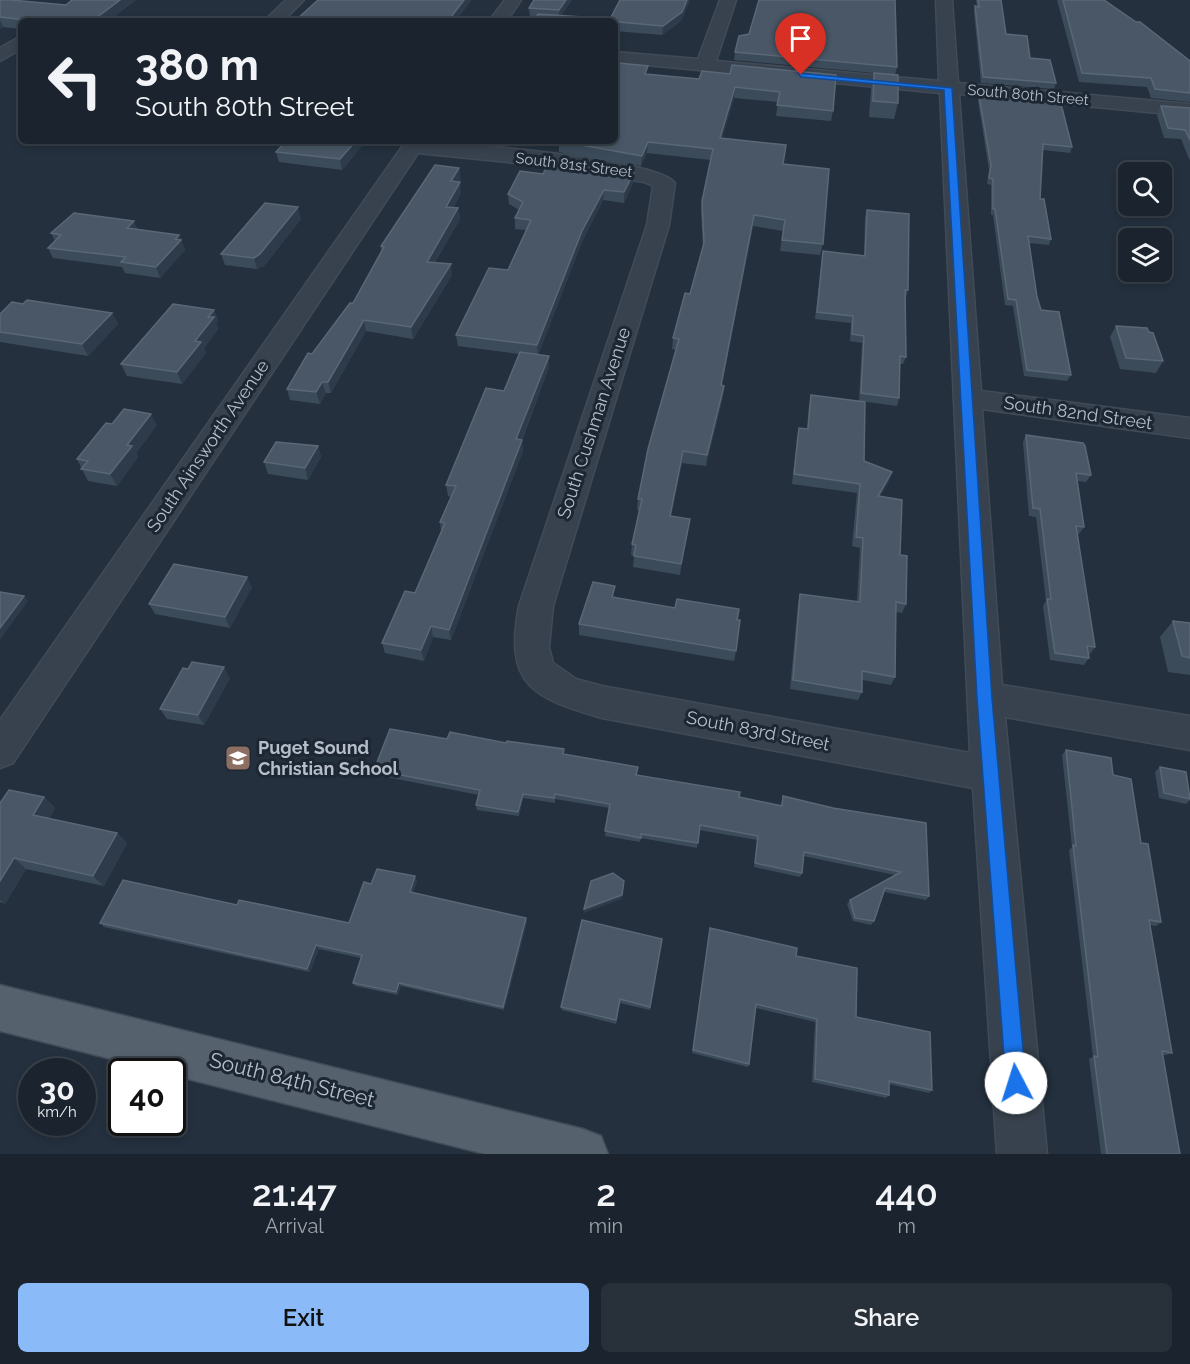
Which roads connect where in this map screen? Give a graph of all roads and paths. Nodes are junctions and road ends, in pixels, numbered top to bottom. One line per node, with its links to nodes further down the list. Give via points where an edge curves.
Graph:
1 (296, 0): 5 (street)
2 (513, 0): 6 (street)
3 (728, 0): 10 (street)
4 (944, 0): 11 (street)
5 (276, 18)
6 (500, 18)
7 (18, 43): 8 (street)
8 (0, 56)
9 (618, 57): 10 (street, South 80th Street)
10 (705, 66): 11 (street, South 80th Street)
11 (948, 88): 12 (street, South 80th Street); 16 (street)
12 (1190, 110)
13 (413, 144): 21 (street, South Ainsworth Avenue)
14 (422, 144): 15 (street, South 81st Street, via 610,168)
15 (663, 181): 18 (street, South Cushman Avenue, via 658,225 536,606 530,633)
16 (966, 398): 17 (street, South 82nd Street); 19 (street)
17 (1190, 428)
18 (535, 667): 22 (street, South 83rd Street, via 556,687 602,702)
19 (985, 698): 20 (street); 22 (street)
20 (1190, 733)
21 (0, 750)
22 (990, 774): 25 (street)
23 (0, 1008): 24 (main road, South 84th Street)
24 (583, 1154)
25 (1022, 1154)

